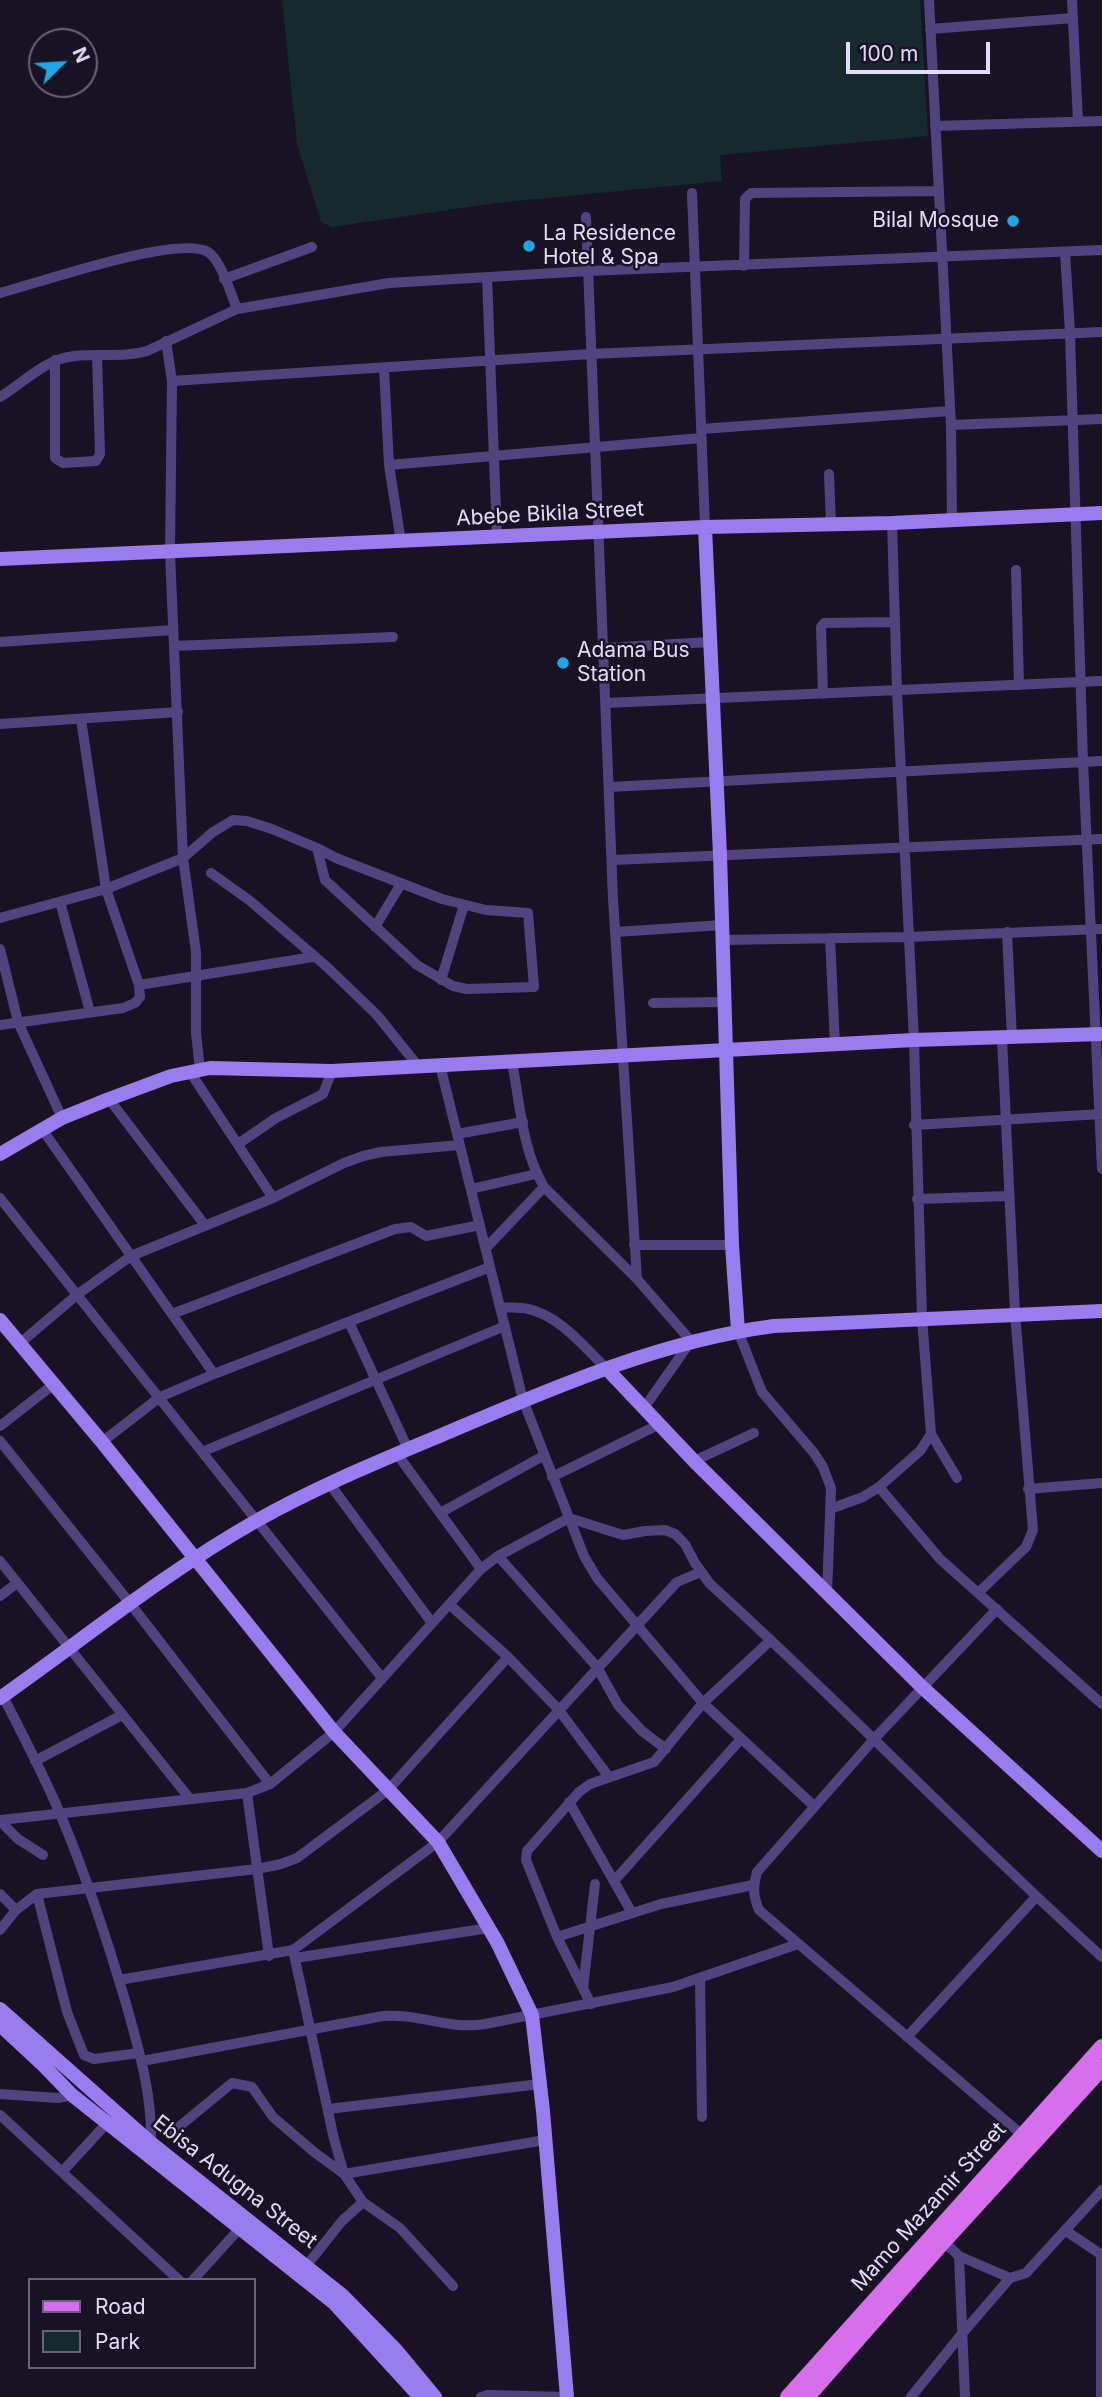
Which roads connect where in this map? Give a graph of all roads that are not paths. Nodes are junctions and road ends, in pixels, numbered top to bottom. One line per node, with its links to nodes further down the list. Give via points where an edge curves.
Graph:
1 (929, 0): 4 (street)
2 (1072, 0): 3 (street)
3 (1073, 18): 4 (street); 5 (street)
4 (930, 29): 7 (street)
5 (1078, 121): 6 (street); 7 (street)
6 (1102, 121)
7 (935, 125): 8 (street)
8 (939, 191): 14 (street); 15 (street, via 751,193 745,199)
9 (692, 193): 16 (street)
10 (586, 217): 17 (street)
11 (312, 247): 19 (street)
12 (1102, 250): 13 (street)
13 (1065, 251): 14 (street); 23 (street)
14 (942, 257): 15 (street); 24 (street)
15 (744, 266): 16 (street)
16 (695, 268): 17 (street); 26 (street)
17 (588, 271): 18 (street); 27 (street)
18 (487, 277): 21 (street, via 389,283); 30 (street)
19 (224, 279): 20 (street, via 216,258 207,251 167,249); 21 (street)
20 (0, 293)
21 (237, 309): 25 (street)
22 (1102, 332): 23 (street)
23 (1070, 333): 24 (street); 36 (street)
24 (947, 339): 26 (street); 34 (street)
25 (166, 341): 28 (street, via 132,356); 32 (street)
26 (698, 350): 27 (street); 38 (street)
27 (591, 354): 30 (street); 39 (street)
28 (97, 355): 29 (street); 29 (street, via 100,454 96,461 63,463 55,458)
29 (55, 360): 33 (street)
30 (491, 360): 31 (street); 40 (street)
31 (384, 368): 32 (street); 41 (street)
32 (172, 382): 52 (street)
33 (0, 397)
34 (950, 411): 37 (street); 38 (street)
35 (1102, 419): 36 (street)
36 (1073, 420): 37 (street); 44 (street)
37 (951, 425): 45 (street)
38 (701, 434): 39 (street); 48 (street)
39 (595, 446): 40 (street); 49 (street)
40 (494, 455): 41 (street); 50 (street)
41 (389, 465): 51 (street)
42 (830, 474): 47 (street)
43 (1102, 513): 44 (street, Abebe Bikila Street)
44 (1075, 514): 45 (street, Abebe Bikila Street); 63 (street)
45 (952, 521): 46 (street, Abebe Bikila Street)
46 (892, 523): 47 (street, Abebe Bikila Street); 55 (street)
47 (831, 524): 48 (street, Abebe Bikila Street)
48 (705, 527): 49 (street, Abebe Bikila Street); 59 (street)
49 (599, 532): 50 (street, Abebe Bikila Street); 61 (street)
50 (497, 537): 51 (street, Abebe Bikila Street)
51 (401, 542): 52 (street, Abebe Bikila Street)
52 (170, 553): 53 (street, Abebe Bikila Street); 56 (street)
53 (0, 559)
54 (1016, 570): 64 (street)
55 (895, 622): 65 (street); 66 (street, via 824,623)
56 (173, 630): 58 (street); 60 (street)
57 (393, 637): 60 (street)
58 (0, 642)
59 (710, 642): 61 (street); 67 (street)
60 (174, 646): 69 (street)
61 (604, 648): 68 (street)
62 (1102, 681): 63 (street)
63 (1080, 682): 64 (street); 73 (street)
64 (1019, 685): 65 (street)
65 (897, 691): 66 (street); 74 (street)
66 (823, 694): 67 (street)
67 (712, 699): 68 (street); 75 (street)
68 (606, 703): 76 (street)
69 (178, 712): 70 (street); 82 (street)
70 (82, 719): 71 (street); 86 (street)
71 (0, 724)
72 (1102, 761): 73 (street)
73 (1083, 762): 74 (street); 78 (street)
74 (900, 772): 75 (street); 80 (street)
75 (716, 781): 76 (street); 81 (street)
76 (610, 787): 83 (street)
77 (1102, 839): 78 (street)
78 (1086, 840): 80 (street); 91 (street)
79 (317, 848): 82 (street, via 233,820); 85 (street); 90 (street, via 325,880)
80 (904, 848): 81 (street); 95 (street)
81 (720, 855): 83 (street); 94 (street)
82 (183, 858): 86 (street); 99 (street, via 197,952)
83 (613, 860): 92 (street)
84 (211, 873): 98 (street)
85 (401, 884): 88 (street); 90 (street)
86 (106, 889): 87 (street); 101 (street)
87 (60, 902): 89 (street); 104 (street)
88 (464, 905): 100 (street); 100 (street, via 528,913 534,987 467,989)
89 (0, 918)
90 (375, 927): 100 (street, via 417,965)
91 (1097, 929): 93 (street); 107 (street)
92 (616, 932): 94 (street); 112 (street)
93 (1007, 932): 95 (street); 108 (street)
94 (722, 933): 96 (street); 102 (street)
95 (907, 937): 96 (street); 109 (street)
96 (830, 938): 110 (street)
97 (0, 949): 105 (street)
98 (313, 957): 99 (street); 115 (street, via 377,1015)
99 (196, 975): 101 (street); 116 (street)
100 (441, 979)
101 (139, 985): 104 (street, via 140,997 135,1003)
102 (724, 1002): 103 (street); 111 (street)
103 (653, 1003)
104 (90, 1012): 105 (street)
105 (18, 1022): 106 (street); 120 (street)
106 (0, 1025)
107 (1099, 1034): 108 (street); 119 (street)
108 (1007, 1038): 109 (street); 121 (street)
109 (914, 1040): 110 (street); 123 (street)
110 (835, 1045): 111 (street)
111 (726, 1051): 112 (street); 140 (street)
112 (621, 1056): 113 (street); 139 (street)
113 (512, 1062): 114 (street); 122 (street)
114 (440, 1065): 115 (street); 125 (street)
115 (418, 1066): 117 (street)
116 (195, 1071): 117 (street); 118 (street); 126 (street)
117 (332, 1071): 126 (street, via 323,1094)
118 (109, 1099): 120 (street); 137 (street)
119 (1101, 1114): 121 (street); 129 (street)
120 (62, 1118): 124 (street)
121 (1006, 1120): 123 (street); 133 (street)
122 (523, 1122): 125 (street); 130 (street)
123 (915, 1125): 136 (street)
124 (42, 1129): 128 (street); 142 (street)
125 (457, 1134): 127 (street)
126 (238, 1144): 135 (street)
127 (460, 1145): 132 (street); 135 (street, via 363,1156)
128 (0, 1153)
129 (1102, 1169)
130 (536, 1174): 131 (street); 132 (street)
131 (544, 1187): 141 (street); 144 (street)
132 (471, 1189): 138 (street)
133 (1009, 1196): 136 (street); 148 (street)
134 (0, 1198): 145 (street)
135 (273, 1198): 137 (street)
136 (917, 1199): 150 (street)
137 (205, 1224): 142 (street)
138 (480, 1224): 141 (street); 149 (street, via 426,1236 411,1227 394,1229)
139 (634, 1245): 140 (street); 144 (street)
140 (732, 1245): 154 (street)
141 (485, 1248): 143 (street)
142 (131, 1256): 145 (street); 149 (street)
143 (490, 1267): 146 (street); 152 (street)
144 (637, 1279): 155 (street)
145 (78, 1294): 156 (street); 161 (street)
146 (500, 1307): 153 (street); 157 (street, via 548,1316)
147 (1102, 1311): 148 (street)
148 (1015, 1313): 150 (street); 179 (street)
149 (172, 1314): 158 (street)
150 (922, 1318): 154 (street); 167 (street)
151 (0, 1320): 156 (street)
152 (349, 1322): 158 (street); 159 (street)
153 (505, 1326): 159 (street); 162 (street)
154 (738, 1331): 155 (street); 180 (street, via 762,1392 823,1467 831,1488)
155 (691, 1341): 157 (street); 163 (street)
156 (19, 1344): 160 (street)
157 (607, 1369): 162 (street); 163 (street)
158 (214, 1374): 161 (street)
159 (375, 1379): 170 (street); 171 (street)
160 (54, 1384): 165 (street); 169 (street)
161 (160, 1397): 169 (street); 170 (street)
162 (523, 1400): 171 (street); 172 (street)
163 (644, 1408): 164 (street)
164 (660, 1424): 173 (street); 174 (street)
165 (0, 1426)
166 (754, 1433): 173 (street)
167 (932, 1434): 175 (street); 178 (street)
168 (0, 1441): 193 (street)
169 (102, 1442): 185 (street)
170 (204, 1451): 183 (street)
171 (403, 1452): 176 (street); 181 (street)
172 (543, 1456): 174 (street); 181 (street)
173 (695, 1461): 191 (street)
174 (552, 1476): 182 (street)
175 (957, 1478)
176 (329, 1483): 183 (street); 196 (street)
177 (1102, 1483): 179 (street)
178 (879, 1488): 180 (street); 190 (street, via 940,1559)
179 (1028, 1489): 190 (street, via 1032,1530 1026,1547)
180 (830, 1509): 191 (street)
181 (440, 1513): 187 (street)
182 (569, 1518): 184 (street); 188 (street, via 623,1535 665,1530 675,1534); 197 (street, via 590,1568)
183 (256, 1521): 185 (street); 202 (street)
184 (498, 1556): 187 (street); 201 (street)
185 (196, 1559): 193 (street); 209 (street)
186 (0, 1560): 189 (street)
187 (481, 1569): 194 (street)
188 (701, 1572): 197 (street, via 677,1582); 198 (street)
189 (17, 1583): 192 (street); 199 (street)
190 (978, 1593): 195 (street)
191 (827, 1594): 203 (street)
192 (0, 1596)
193 (129, 1602): 199 (street); 215 (street)
194 (449, 1604): 196 (street); 200 (street)
195 (997, 1609): 203 (street); 206 (street)
196 (432, 1623): 202 (street)
197 (638, 1627): 201 (street); 205 (street)
198 (771, 1640): 205 (street); 210 (street)
199 (69, 1648): 204 (street); 208 (street)
200 (508, 1657): 207 (street); 216 (street)
201 (597, 1667): 207 (street); 212 (street, via 618,1704)
202 (383, 1678): 209 (street)
203 (922, 1687): 210 (street); 224 (street)
204 (2, 1697): 213 (street)
205 (702, 1703): 211 (street); 212 (street)
206 (1102, 1704)
207 (558, 1709): 214 (street); 223 (street)
208 (122, 1715): 213 (street); 218 (street)
209 (334, 1732): 215 (street); 216 (street)
210 (875, 1738): 220 (street); 233 (street)
211 (741, 1739): 220 (street); 227 (street)
212 (666, 1749): 214 (street, via 654,1762)
213 (35, 1761): 221 (street)
214 (609, 1777): 219 (street, via 590,1784)
215 (270, 1784): 217 (street)
216 (388, 1790): 223 (street); 226 (street, via 297,1858)
217 (247, 1793): 218 (street); 226 (street)
218 (190, 1799): 221 (street)
219 (569, 1802): 227 (street); 239 (street, via 527,1851 526,1860)
220 (814, 1806): 229 (street, via 757,1871)
221 (60, 1813): 222 (street); 230 (street)
222 (0, 1820): 225 (street)
223 (438, 1842): 237 (street); 241 (street)
224 (1102, 1851)
225 (43, 1855)
226 (257, 1869): 230 (street); 242 (street)
227 (614, 1881): 235 (street)
228 (595, 1884): 236 (street)
229 (753, 1885): 235 (street); 240 (street, via 759,1910)
230 (89, 1887): 232 (street); 245 (street)
231 (0, 1894): 234 (street)
232 (37, 1894): 234 (street); 254 (street, via 67,2012 84,2055 94,2059)
233 (1036, 1897): 243 (street); 252 (street)
234 (16, 1910): 238 (street)
235 (632, 1913): 236 (street)
236 (590, 1927): 239 (street); 246 (street)
237 (489, 1928): 241 (street); 249 (street)
238 (0, 1930)
239 (558, 1937): 246 (street)
240 (798, 1944): 244 (street); 252 (street)
241 (294, 1954): 242 (street); 251 (street)
242 (269, 1956): 245 (street)
243 (1102, 1957)
244 (700, 1978): 247 (street); 261 (street)
245 (119, 1980): 254 (street)
246 (583, 1988): 247 (street)
247 (591, 2004): 249 (street)
248 (0, 2009): 266 (street, Ebisa Adugna Street)
249 (531, 2015): 251 (street, via 469,2026 394,2015); 256 (street)
250 (0, 2025): 258 (street, Ebisa Adugna Street)
251 (311, 2030): 254 (street); 259 (street)
252 (906, 2037): 265 (street)
253 (1102, 2047): 265 (main road, Mamo Mazamir Street)
254 (141, 2057): 266 (street, via 149,2094)
255 (1102, 2068): 265 (main road, Mamo Mazamir Street)
256 (540, 2084): 259 (street); 264 (street)
257 (0, 2094): 258 (street)
258 (72, 2095): 262 (street, Ebisa Adugna Street)
259 (328, 2109): 268 (street)
260 (0, 2115): 267 (street)
261 (702, 2117)
262 (107, 2123): 267 (street); 271 (street, Ebisa Adugna Street)
263 (169, 2135): 268 (street, via 232,2083 252,2087 273,2117)
264 (545, 2140): 268 (street); 285 (street)
265 (1027, 2140): 273 (main road, Mamo Mazamir Street)
266 (150, 2143): 276 (street, Ebisa Adugna Street)
267 (62, 2172): 277 (street)
268 (344, 2174): 270 (street)
269 (1102, 2190): 272 (street)
270 (363, 2203): 276 (street, via 342,2221); 280 (street, via 400,2228)
271 (240, 2228): 278 (street); 282 (street, Ebisa Adugna Street, via 334,2303)
272 (1066, 2231): 274 (street); 279 (street, via 1026,2273)
273 (939, 2237): 275 (street); 286 (main road, Mamo Mazamir Street); 287 (main road, Mamo Mazamir Street)
274 (1102, 2255): 290 (street)
275 (958, 2256): 279 (street); 281 (street)
276 (307, 2266): 283 (street, Ebisa Adugna Street, via 367,2318)
277 (176, 2278)
278 (195, 2278)
279 (1010, 2278): 281 (street)
280 (453, 2286)
281 (961, 2335): 288 (street); 289 (street)
282 (420, 2397)
283 (435, 2397)
284 (481, 2397): 285 (street)
285 (567, 2397)
286 (788, 2397)
287 (807, 2397)
288 (911, 2397)
289 (965, 2397)
290 (1101, 2397)

